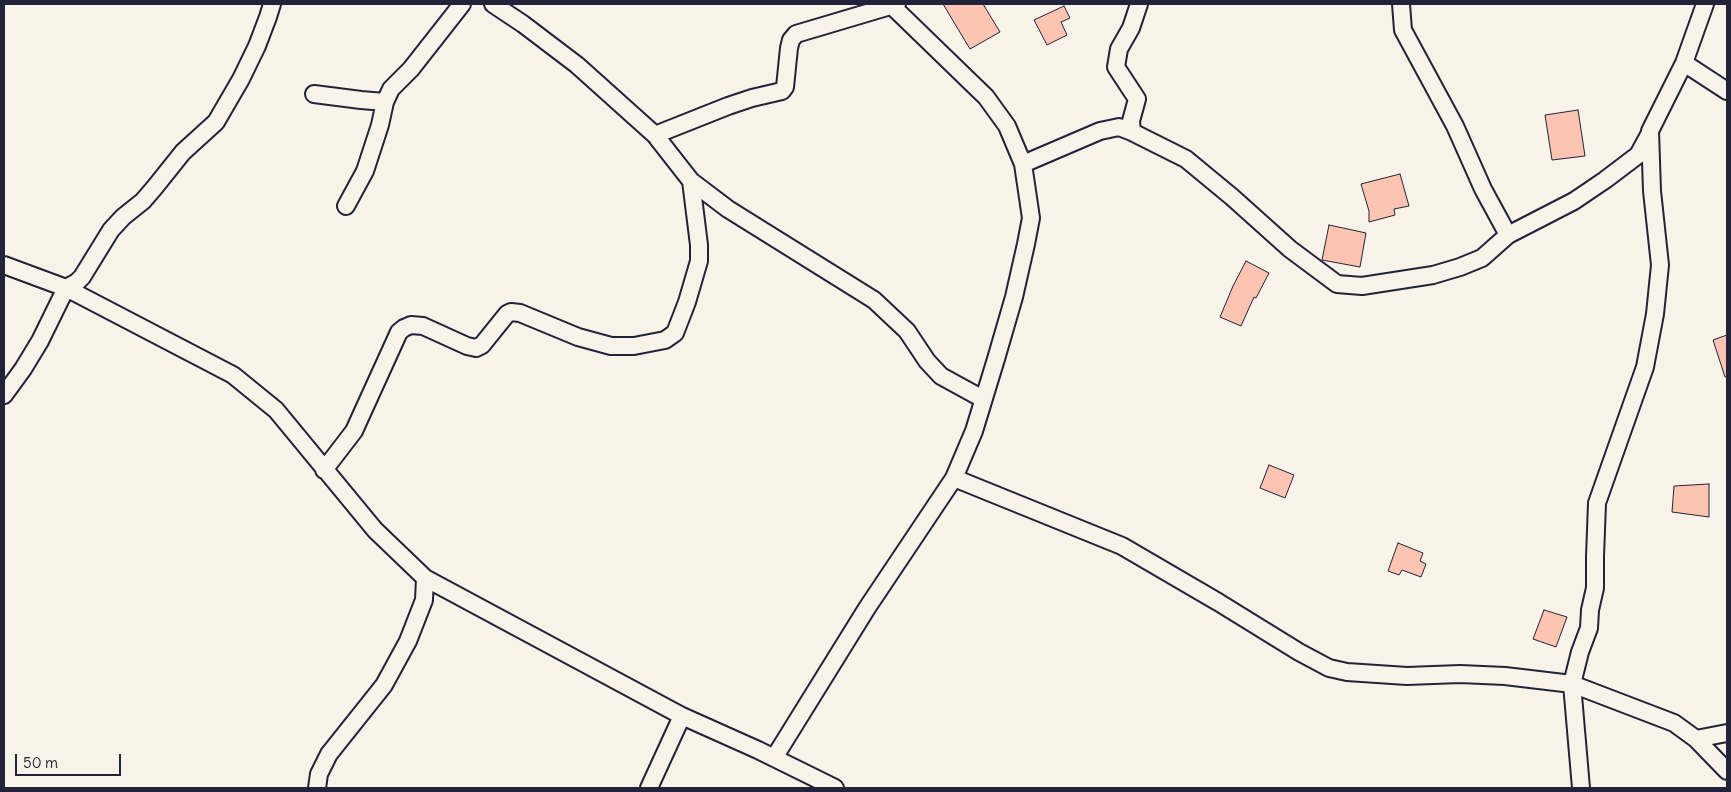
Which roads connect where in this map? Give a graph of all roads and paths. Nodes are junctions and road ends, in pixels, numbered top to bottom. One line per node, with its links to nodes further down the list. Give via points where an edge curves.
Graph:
1 (272, 4): 20 (street, via 241,79 216,122 183,152 143,201 117,223 82,277)
2 (462, 4): 11 (street, via 411,69 390,89)
3 (493, 4): 14 (street, via 577,65)
4 (893, 4): 14 (street, via 796,34 791,40 786,87 782,91 728,106); 15 (street, via 986,97 1007,126)
5 (1139, 4): 13 (street, via 1119,49 1116,67 1137,100 1131,121)
6 (1401, 4): 18 (street, via 1403,30 1455,126)
7 (1705, 4): 8 (street)
8 (1684, 63): 9 (street); 12 (street)
9 (1727, 91)
10 (314, 94): 11 (street)
11 (385, 102): 17 (street, via 365,171)
12 (1650, 131): 18 (street, via 1638,155 1605,180 1574,201); 26 (street, via 1660,265 1655,314 1645,367 1597,503 1595,588 1589,628)
13 (1132, 132): 15 (street, via 1119,127 1100,131); 18 (street, via 1186,160 1290,249 1337,284 1362,286 1433,275 1482,258)
14 (655, 135): 16 (street)
15 (1023, 164): 22 (street, via 1031,218 1014,297)
16 (692, 181): 22 (street, via 728,209 874,300 907,332 941,376); 23 (street, via 699,261 675,332 665,340 634,346 611,346 511,312 476,348 423,326 404,328 398,332 354,431)
17 (346, 206)
18 (1508, 235)
19 (4, 265): 20 (street)
20 (66, 288): 21 (street, via 40,341); 23 (street, via 233,375 276,410)
21 (4, 395)
22 (982, 399): 24 (street, via 974,431)
23 (324, 470): 25 (street, via 374,530)
24 (954, 478): 26 (street, via 1122,546 1329,668 1407,676 1505,676); 30 (street, via 867,608)
25 (425, 578): 27 (street); 32 (street, via 424,600 408,641 384,685 329,754 319,774)
26 (1572, 684): 29 (street, via 1674,723); 35 (street)
27 (682, 716): 30 (street); 33 (street)
28 (1727, 733): 29 (street)
29 (1696, 739): 31 (street)
30 (774, 758): 34 (street)
31 (1727, 771)
32 (317, 788)
33 (649, 788)
34 (835, 788)
35 (1581, 788)

